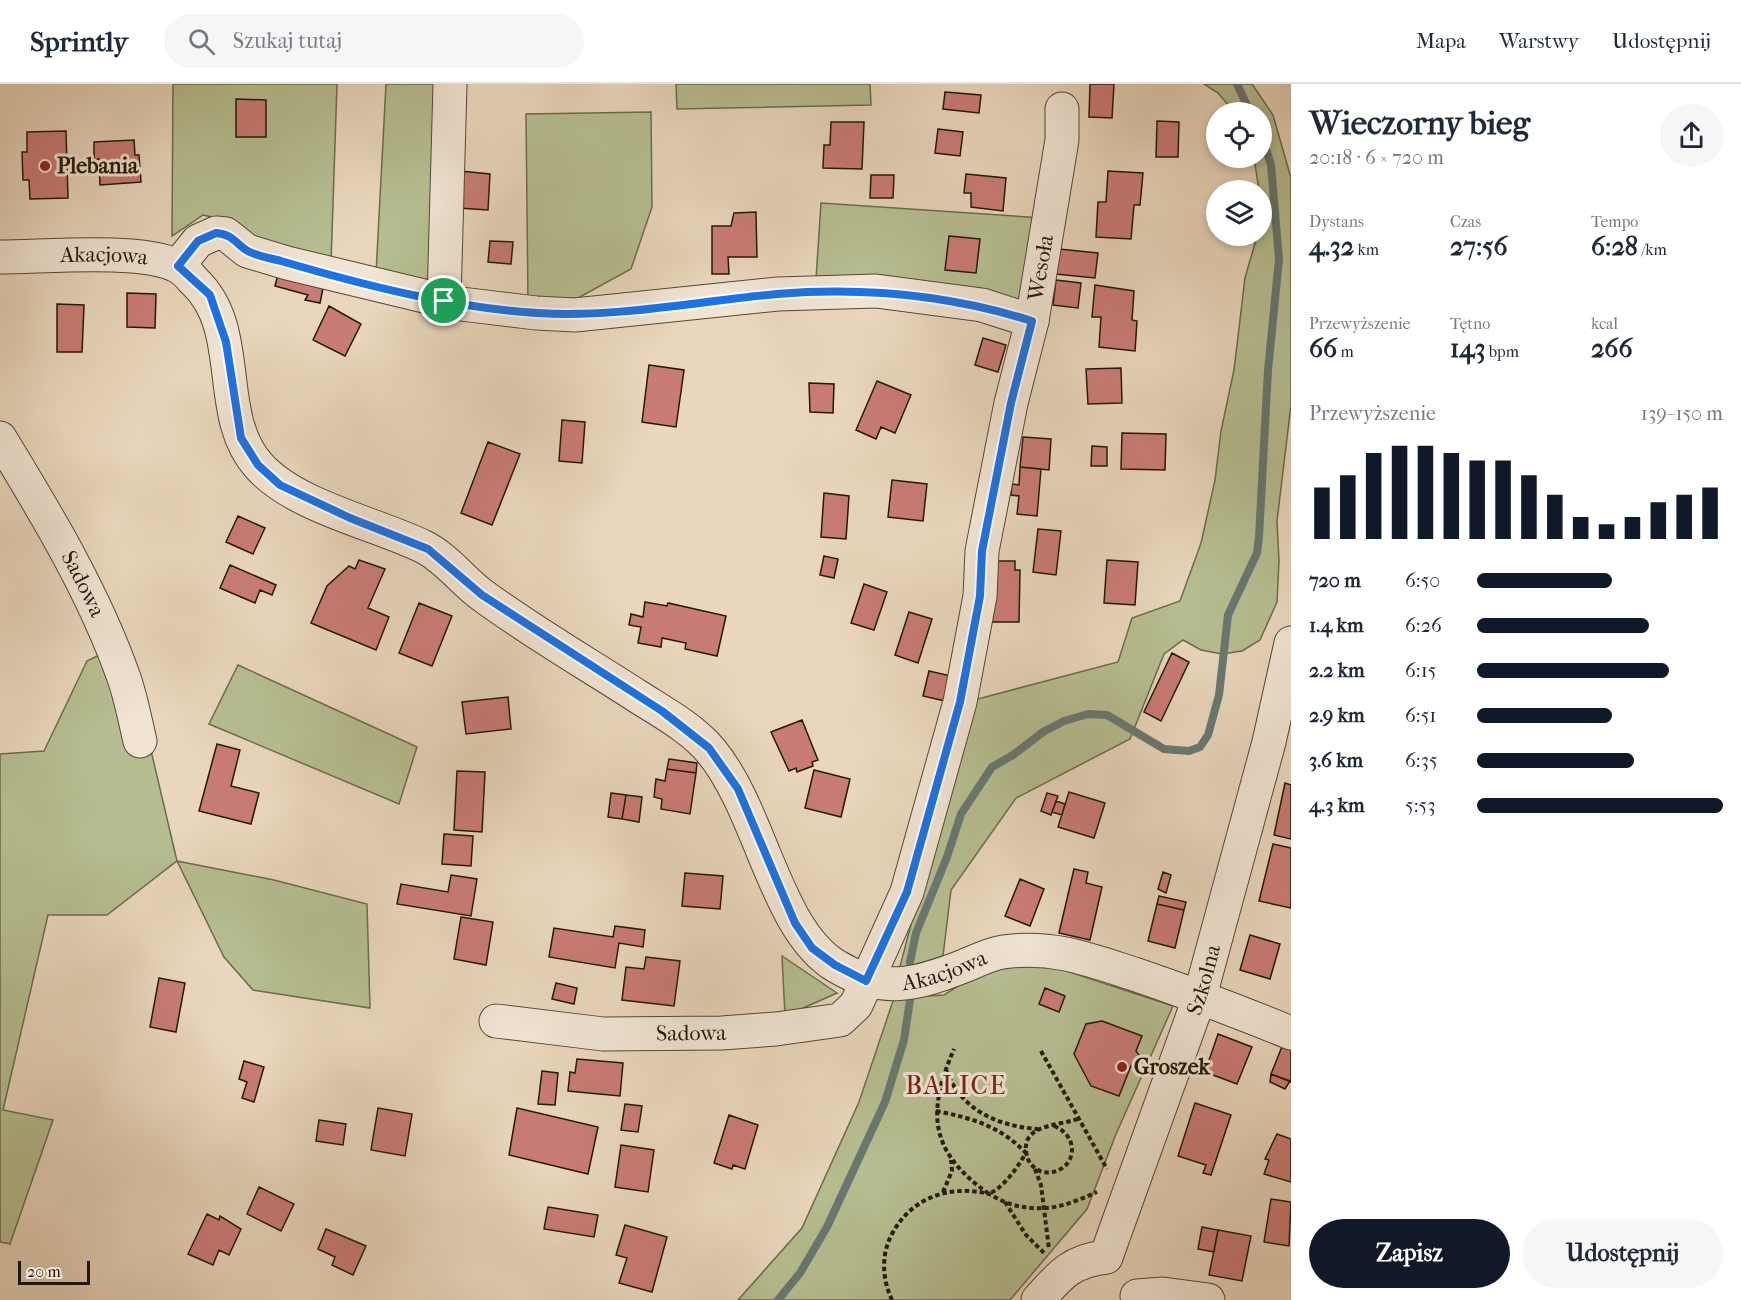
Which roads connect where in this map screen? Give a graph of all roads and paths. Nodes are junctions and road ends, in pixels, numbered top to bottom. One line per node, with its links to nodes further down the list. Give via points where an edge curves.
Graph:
1 (450, 84): 5 (street)
2 (1062, 109): 6 (street, Wesoła, via 1062,140)
3 (0, 257): 4 (street, Akacjowa, via 142,256)
4 (178, 266): 5 (street, via 198,241 216,233 226,234 247,251); 10 (street, Akacjowa, via 210,295 226,342 241,438 258,465 280,485 428,549 482,595 662,711 709,748 738,789 795,923 812,948)
5 (444, 301): 6 (street, via 575,315 778,294 876,291 982,305)
6 (1032, 321): 10 (street, Wesoła, via 1011,403 982,551 980,596 960,702 907,892)
7 (0, 438): 9 (street, Sadowa, via 64,543 124,680)
8 (1291, 643): 11 (street, Szkolna, via 1269,742)
9 (140, 741)
10 (866, 981): 11 (street, Akacjowa, via 901,986 935,978 999,952 1043,950 1069,953); 12 (street, Sadowa, via 856,1005 840,1020 776,1029 603,1034)
11 (1200, 996): 13 (street, Akacjowa); 30 (street, Szkolna)
12 (496, 1021)
13 (1291, 1033)
14 (954, 1049): 16 (path)
15 (1041, 1051): 18 (path)
16 (945, 1069): 17 (path); 20 (path, via 961,1097 988,1118 1009,1126)
17 (936, 1111): 21 (path, via 990,1124); 22 (path, via 940,1136)
18 (1080, 1118): 19 (path); 24 (path)
19 (1054, 1126): 20 (path); 23 (path, via 1071,1141 1069,1163 1057,1172)
20 (1038, 1129): 21 (path, via 1028,1139)
21 (1026, 1153): 23 (path); 27 (path, via 1015,1170)
22 (951, 1160): 25 (path, via 952,1171); 27 (path)
23 (1035, 1169): 29 (path)
24 (1107, 1169)
25 (942, 1192): 27 (path); 32 (path, via 907,1212 888,1242 884,1269)
26 (1097, 1192): 29 (path)
27 (989, 1194): 28 (path)
28 (1005, 1202): 29 (path); 29 (path, via 1026,1235 1048,1253)
29 (1044, 1208)
30 (1106, 1257): 31 (street, via 1127,1274); 33 (street, via 1086,1259 1064,1271)
31 (1138, 1298): 34 (street, via 1164,1294)
32 (892, 1300)
33 (1038, 1300)
34 (1208, 1300)

